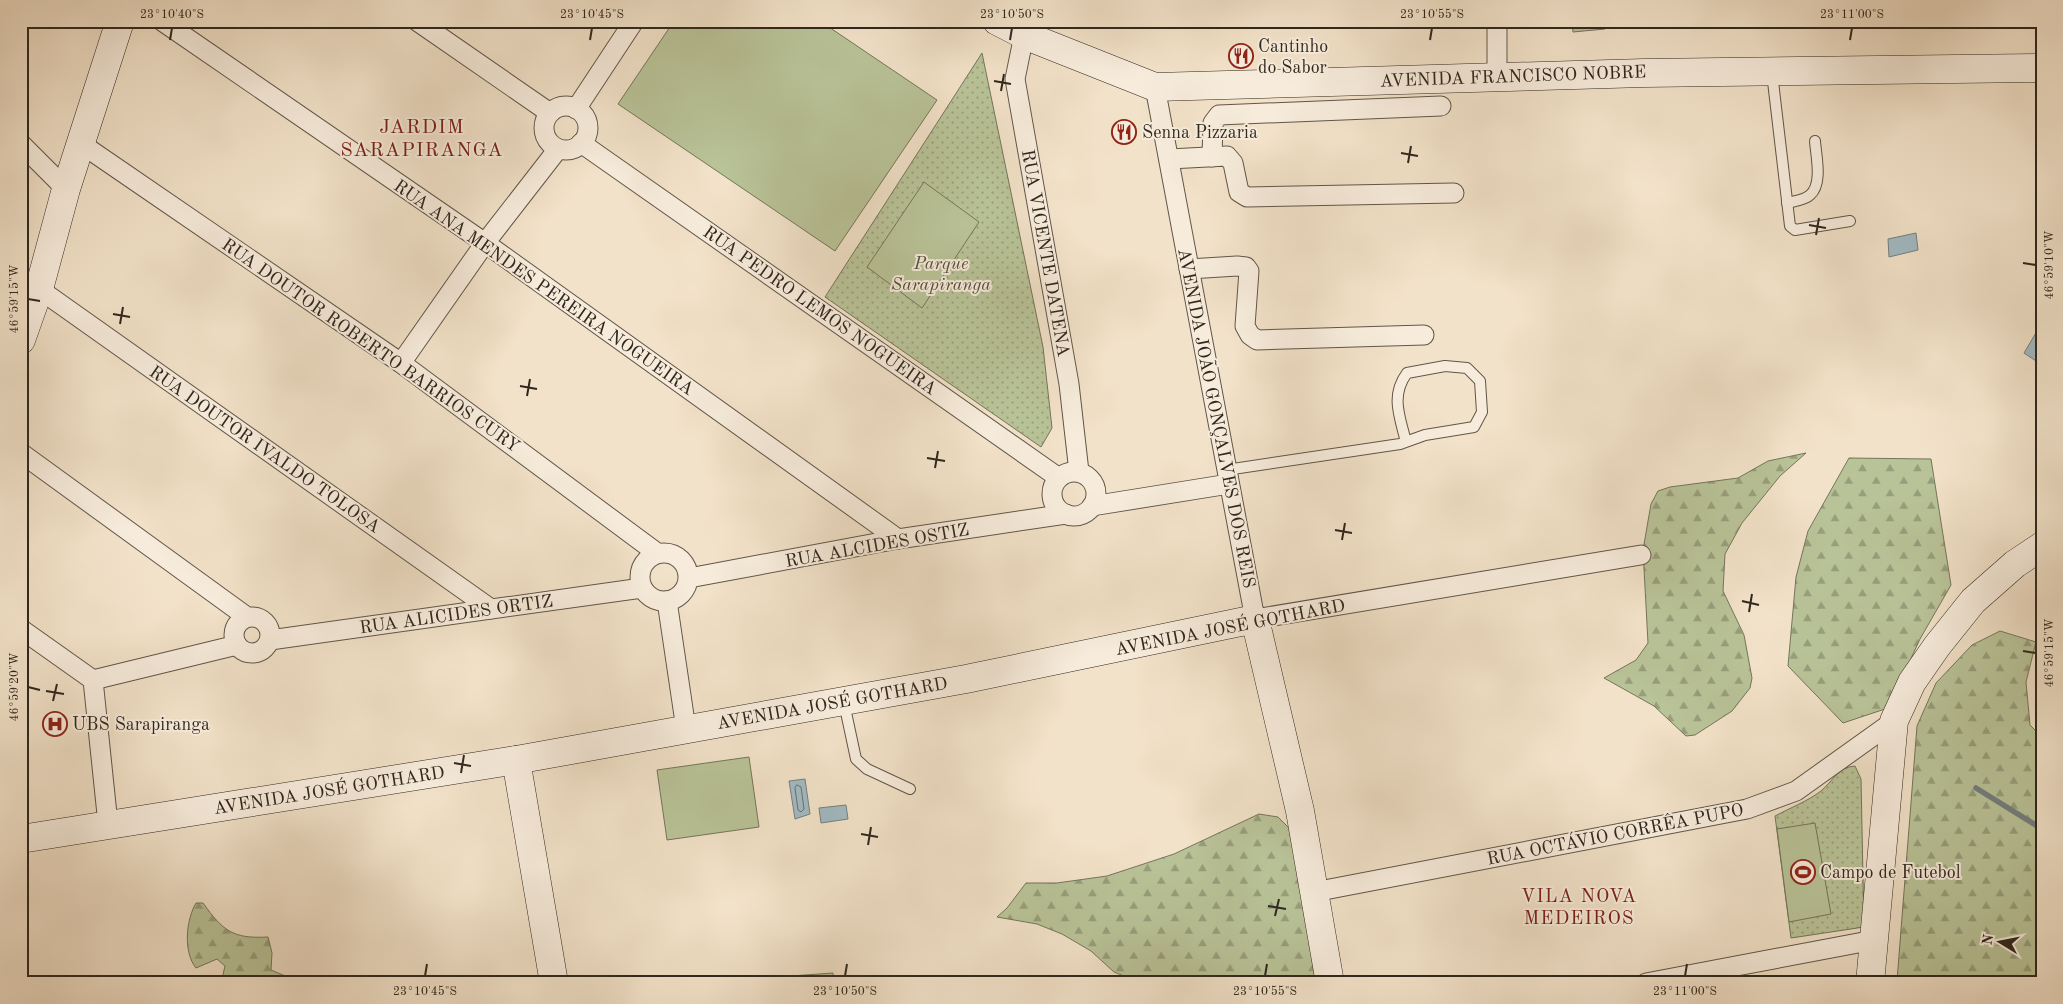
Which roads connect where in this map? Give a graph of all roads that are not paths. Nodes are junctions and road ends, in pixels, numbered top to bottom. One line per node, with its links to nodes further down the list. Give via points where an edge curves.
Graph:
1 (120, 21): 16 (street)
2 (162, 21): 26 (street, RUA ANA MENDES PEREIRA NOGUEIRA)
3 (417, 21): 14 (street)
4 (634, 21): 13 (street)
5 (997, 21): 7 (street, AVENIDA FRANCISCO NOBRE)
6 (1497, 21): 10 (street)
7 (1024, 35): 11 (street, AVENIDA FRANCISCO NOBRE); 34 (street, RUA VICENTE DATENA, via 1015,79 1069,384)
8 (2042, 68): 9 (street, AVENIDA FRANCISCO NOBRE)
9 (1772, 72): 10 (street, AVENIDA FRANCISCO NOBRE); 24 (lane)
10 (1497, 76): 11 (street, AVENIDA FRANCISCO NOBRE)
11 (1156, 87): 21 (street, AVENIDA JOÃO GONÇALVES DOS REIS)
12 (1441, 106): 20 (street, via 1219,115 1213,123)
13 (576, 109): 14 (street, via 562,106); 17 (street, via 582,113 587,126)
14 (550, 113): 19 (street, via 544,132)
15 (1815, 141): 24 (lane, via 1817,179 1814,191 1809,197)
16 (80, 143): 22 (street); 31 (street, RUA DOUTOR ROBERTO BARRIOS CURY)
17 (581, 143): 19 (street, via 572,149); 36 (street, RUA PEDRO LEMOS NOGUEIRA)
18 (21, 144): 22 (street)
19 (558, 149): 26 (street)
20 (1212, 157): 21 (street); 23 (street, via 1227,156 1233,163 1239,192 1247,197)
21 (1169, 159): 27 (street, AVENIDA JOÃO GONÇALVES DOS REIS)
22 (66, 189): 28 (street)
23 (1454, 193)
24 (1787, 203): 25 (lane, via 1790,226 1795,230)
25 (1850, 221)
26 (484, 243): 31 (street); 39 (street, RUA ANA MENDES PEREIRA NOGUEIRA)
27 (1189, 269): 29 (street, via 1246,267 1249,271 1245,326 1257,340); 35 (street, AVENIDA JOÃO GONÇALVES DOS REIS)
28 (39, 288): 30 (street); 46 (street, RUA DOUTOR IVALDO TOLOSA)
29 (1424, 335)
30 (21, 340)
31 (401, 363): 41 (street, RUA DOUTOR ROBERTO BARRIOS CURY)
32 (1406, 442): 32 (lane, via 1425,435 1474,427 1482,412 1480,381 1467,368 1445,366 1407,373 1396,397); 35 (lane)
33 (21, 453): 47 (street)
34 (1079, 472): 36 (street); 37 (street, via 1095,486)
35 (1228, 477): 37 (street); 48 (street, AVENIDA JOÃO GONÇALVES DOS REIS)
36 (1059, 478): 38 (street, via 1052,491 1053,498)
37 (1092, 506): 38 (street, via 1080,515)
38 (1066, 514): 39 (street, RUA ALCIDES OSTIZ)
39 (898, 540): 43 (street, RUA ALCIDES OSTIZ)
40 (2042, 546): 54 (street, via 2015,564 1973,601 1912,682)
41 (657, 553): 43 (street, via 680,557); 44 (street, via 644,563 640,571)
42 (1641, 555): 48 (street, AVENIDA JOSÉ GOTHARD)
43 (689, 578): 45 (street, via 682,594)
44 (642, 588): 45 (street, via 652,598); 46 (street, RUA ALICIDES ORTIZ)
45 (667, 601): 55 (street)
46 (491, 609): 50 (street, RUA ALICIDES ORTIZ)
47 (247, 617): 50 (street, via 257,618 266,624); 51 (street, via 235,630)
48 (1255, 619): 53 (street, AVENIDA JOSÉ GOTHARD); 60 (street, AVENIDA JOÃO GONÇALVES DOS REIS, via 1300,811)
49 (21, 629): 52 (street)
50 (270, 640): 51 (street, via 263,650 252,654)
51 (237, 645): 52 (street)
52 (93, 680): 58 (street)
53 (844, 702): 55 (street, AVENIDA JOSÉ GOTHARD); 57 (lane, via 856,759 867,769)
54 (1894, 721): 60 (street, RUA OCTÁVIO CORRÊA PUPO, via 1796,791 1747,809); 61 (street)
55 (686, 729): 56 (street, AVENIDA JOSÉ GOTHARD)
56 (516, 760): 58 (street, AVENIDA JOSÉ GOTHARD); 62 (street)
57 (910, 789)
58 (108, 824): 59 (street, AVENIDA JOSÉ GOTHARD)
59 (21, 839)
60 (1314, 892): 63 (street, AVENIDA JOÃO GONÇALVES DOS REIS)
61 (1874, 940): 64 (street); 65 (street)
62 (554, 983)
63 (1330, 983)
64 (1646, 983)
65 (1870, 983)

